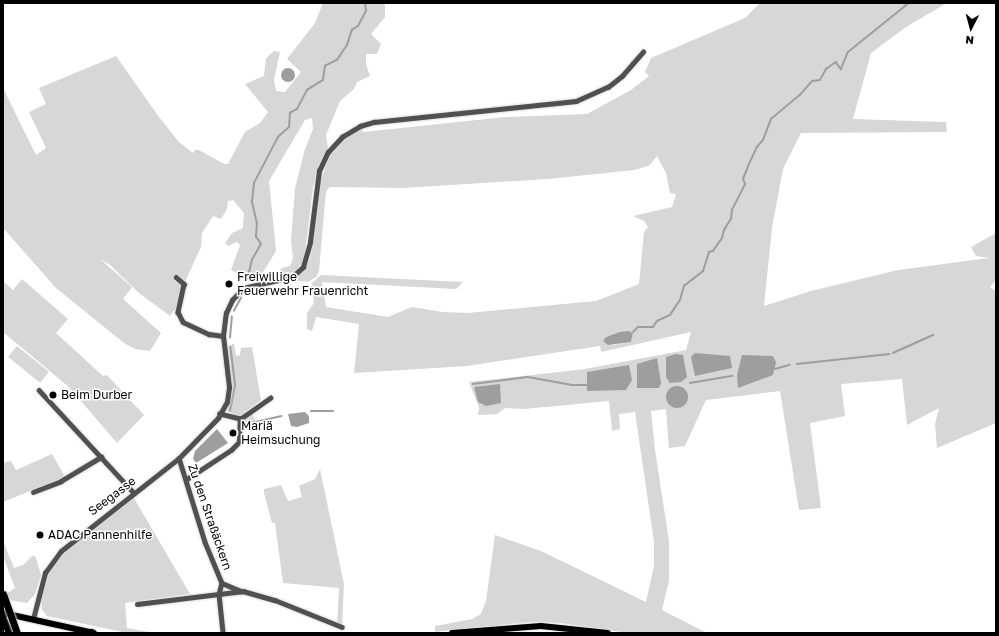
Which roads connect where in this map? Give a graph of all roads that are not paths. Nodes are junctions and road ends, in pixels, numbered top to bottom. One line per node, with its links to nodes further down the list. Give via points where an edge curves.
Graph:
1 (643, 52): 3 (street, Seegasse, via 622,76 608,87 576,101 374,122 348,132 328,152 319,171 309,253 298,273 243,288 232,300 226,313)
2 (176, 277): 3 (street, via 184,284 178,312 183,322 209,334)
3 (223, 336): 6 (street, Seegasse, via 229,387 227,402)
4 (39, 390): 8 (street, via 76,427)
5 (270, 398): 7 (street)
6 (220, 414): 7 (street); 9 (street, Seegasse)
7 (240, 419): 10 (street, via 240,438 236,445)
8 (101, 457): 11 (street, via 60,481); 12 (street)
9 (179, 458): 10 (street, Zu den Straßäckern); 12 (street, Seegasse)
10 (187, 479): 13 (street, Zu den Straßäckern, via 206,542)
11 (33, 492)
12 (134, 493): 20 (street, Seegasse, via 92,524 55,557 45,573)
13 (222, 583): 14 (street); 16 (street)
14 (243, 592): 16 (street); 21 (street, via 275,600)
15 (3, 594): 23 (highway, bridge)
16 (219, 594): 17 (street); 25 (street)
17 (138, 604)
18 (3, 613): 20 (main road)
19 (3, 618): 22 (highway)
20 (33, 619): 24 (main road)
21 (342, 627)
22 (8, 633)
23 (17, 633)
24 (92, 633)
25 (223, 633)
26 (452, 633): 27 (main road, via 541,626)
27 (608, 633)

